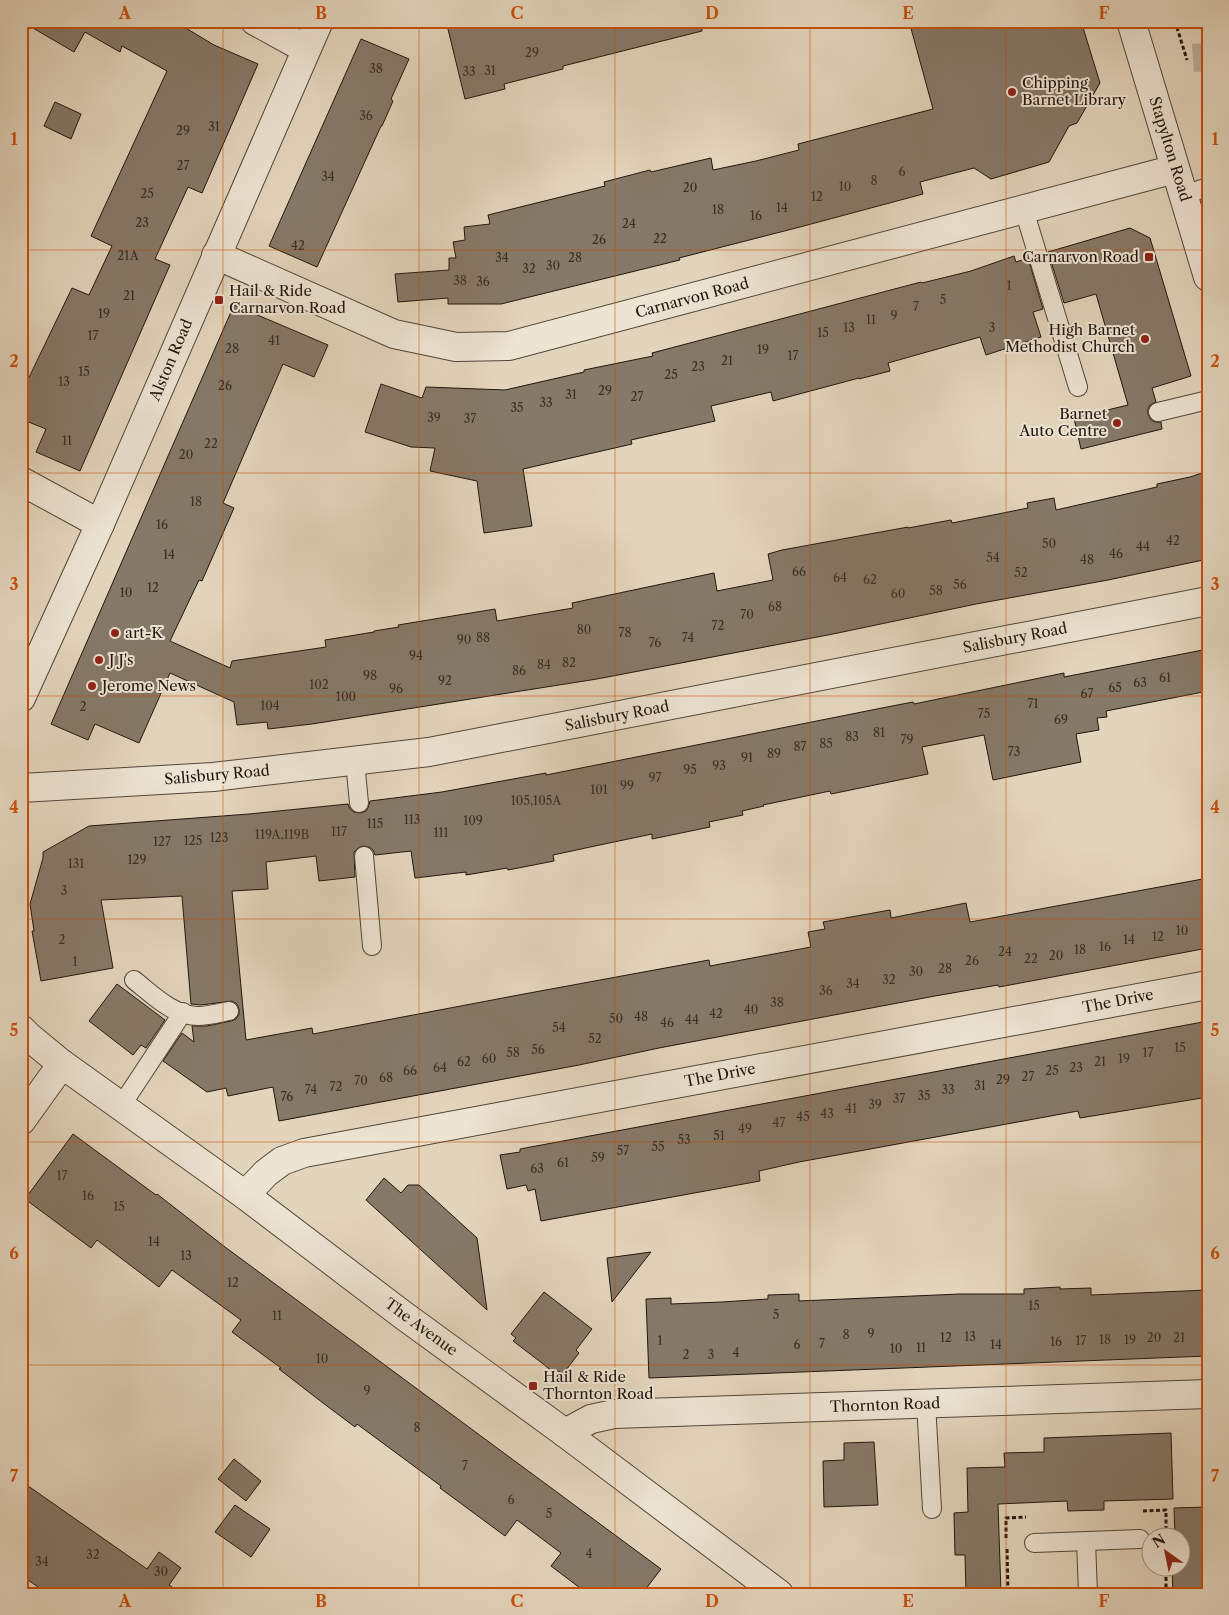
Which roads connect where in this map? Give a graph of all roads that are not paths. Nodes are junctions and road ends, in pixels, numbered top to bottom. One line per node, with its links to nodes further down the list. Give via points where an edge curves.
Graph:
1 (255, 21): 4 (street)
2 (319, 21): 4 (street, Alston Road)
3 (1131, 21): 5 (street, Stapylton Road)
4 (306, 49): 8 (street, Alston Road)
5 (1175, 169): 6 (street, Stapylton Road); 7 (street, Carnarvon Road)
6 (1196, 191): 9 (street, Stapylton Road)
7 (1024, 210): 8 (street, Carnarvon Road, via 509,346 456,347 394,334); 10 (lane)
8 (216, 255): 14 (street, Alston Road)
9 (1208, 277)
10 (1078, 387)
11 (1208, 400): 12 (lane)
12 (1158, 412)
13 (21, 481): 14 (street)
14 (100, 524): 16 (street, Alston Road)
15 (1208, 601): 17 (street, Salisbury Road, via 429,752)
16 (21, 698)
17 (355, 761): 18 (street, Salisbury Road, via 213,777); 19 (lane)
18 (21, 788)
19 (359, 802)
20 (364, 856): 21 (lane)
21 (372, 946)
22 (134, 980): 25 (lane, via 167,1006)
23 (1208, 985): 30 (street, The Drive, via 304,1153 266,1173)
24 (229, 1011): 25 (lane, via 197,1016)
25 (183, 1012): 28 (lane)
26 (21, 1029): 27 (street)
27 (62, 1064): 28 (street, The Avenue); 29 (street)
28 (121, 1106): 30 (street, The Avenue)
29 (21, 1121)
30 (245, 1195): 33 (street, The Avenue)
31 (1208, 1394): 32 (street, Thornton Road)
32 (926, 1403): 33 (street, Thornton Road, via 614,1414 591,1419); 34 (lane)
33 (566, 1433): 38 (street, The Avenue)
34 (932, 1509)
35 (1140, 1538): 36 (lane)
36 (1086, 1541): 37 (lane); 39 (lane)
37 (1034, 1543)
38 (779, 1594)
39 (1088, 1594)

